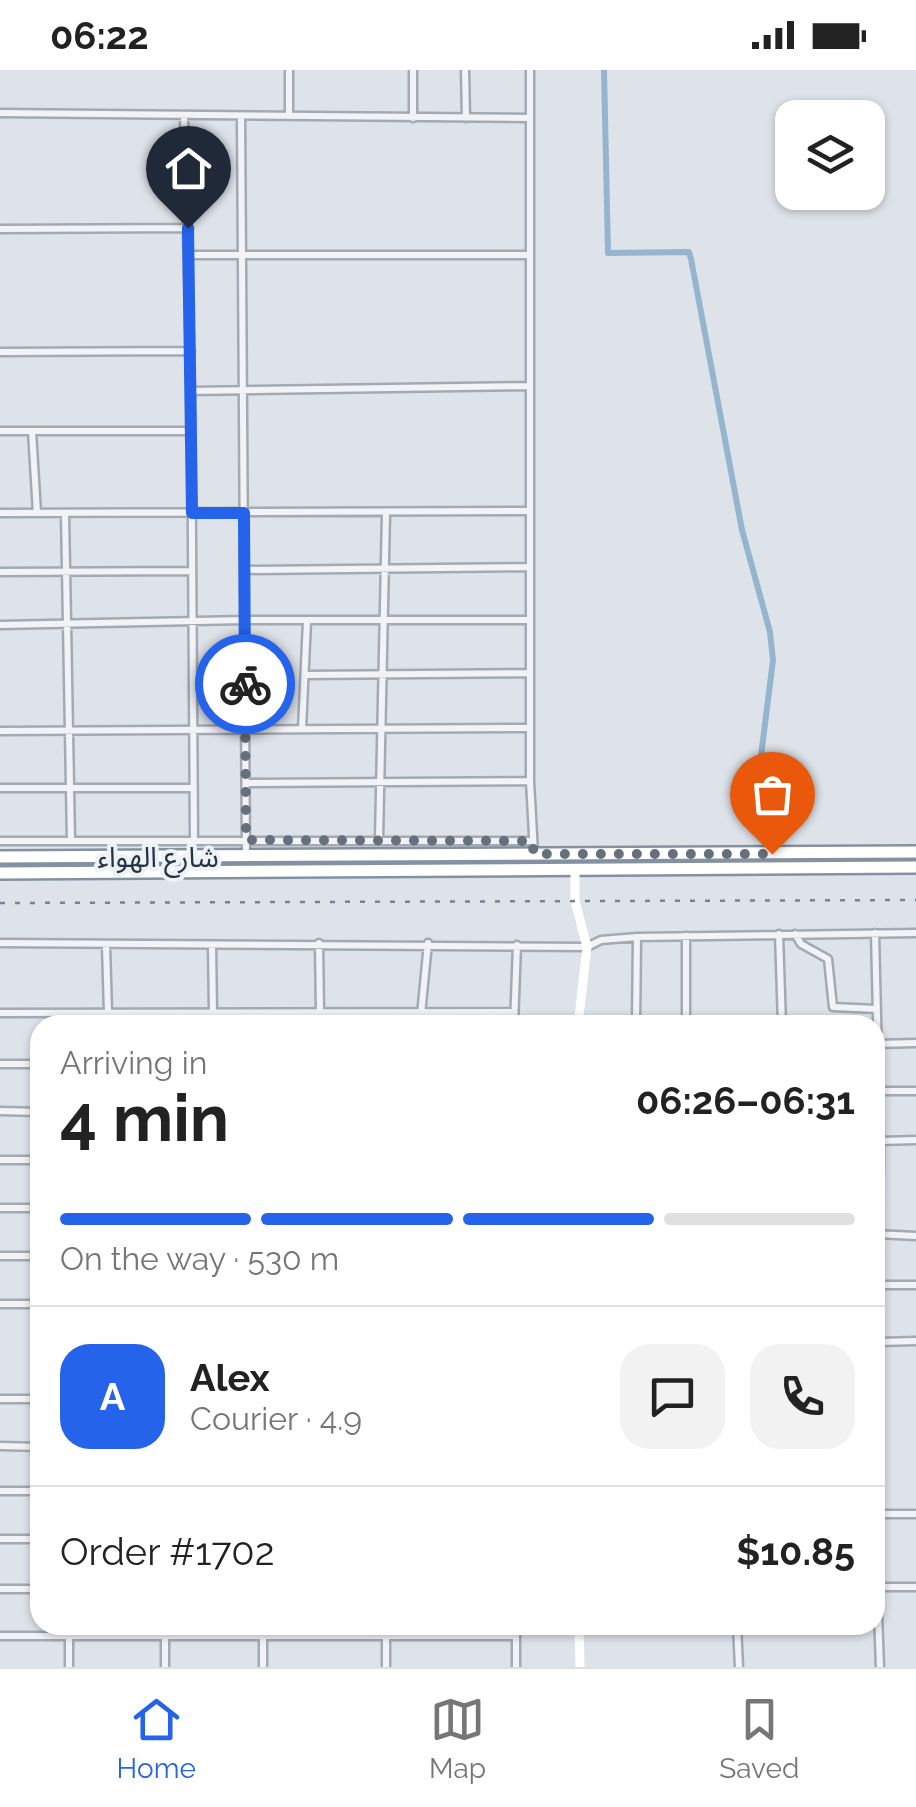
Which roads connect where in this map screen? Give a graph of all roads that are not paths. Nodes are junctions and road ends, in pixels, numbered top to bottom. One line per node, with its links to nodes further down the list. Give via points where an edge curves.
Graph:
1 (289, 70): 7 (street)
2 (413, 70): 9 (street)
3 (465, 70): 10 (street)
4 (530, 70): 11 (street)
5 (0, 114): 6 (street)
6 (184, 116): 8 (street); 12 (street)
7 (289, 116): 8 (street); 9 (street)
8 (241, 117): 15 (street)
9 (412, 118): 10 (street)
10 (466, 118): 11 (street)
11 (530, 118): 16 (street)
12 (188, 228): 13 (street); 14 (street)
13 (0, 229)
14 (189, 256): 15 (street); 17 (street)
15 (242, 256): 16 (street); 21 (street)
16 (528, 256): 19 (street)
17 (190, 351): 18 (street); 20 (street)
18 (0, 352)
19 (529, 386): 21 (street); 25 (street)
20 (192, 390): 21 (street); 22 (street)
21 (243, 390): 28 (street)
22 (191, 430): 24 (street); 27 (street)
23 (0, 431): 24 (street)
24 (32, 432): 30 (street)
25 (530, 510): 29 (street); 32 (street)
26 (0, 513): 30 (street)
27 (192, 513): 28 (street); 31 (street); 35 (street)
28 (244, 513): 29 (street); 34 (street)
29 (386, 513): 33 (street)
30 (37, 514): 31 (street)
31 (65, 514): 37 (street)
32 (530, 568): 33 (street); 40 (street)
33 (385, 569): 34 (street); 41 (street)
34 (244, 570): 38 (street)
35 (192, 571): 37 (street); 42 (street)
36 (0, 572): 37 (street)
37 (66, 572): 44 (street)
38 (244, 620): 39 (street); 42 (street); 52 (street)
39 (308, 620): 41 (street); 47 (street)
40 (530, 620): 41 (street); 45 (street)
41 (384, 621): 46 (street)
42 (192, 622): 44 (street); 51 (street)
43 (0, 625): 44 (street)
44 (67, 626): 54 (street)
45 (530, 673): 46 (street); 48 (street)
46 (382, 674): 47 (street); 50 (street)
47 (305, 675): 49 (street)
48 (530, 728): 50 (street); 56 (street)
49 (302, 729): 50 (street); 52 (street)
50 (382, 729): 55 (street)
51 (193, 730): 52 (street); 54 (street); 60 (street)
52 (245, 730): 57 (street)
53 (0, 731): 54 (street)
54 (69, 731): 59 (street)
55 (380, 780): 56 (street); 57 (street); 61 (street)
56 (530, 781): 66 (street)
57 (246, 783): 63 (street)
58 (0, 788): 59 (street)
59 (70, 788): 60 (street); 64 (street)
60 (192, 788): 62 (street)
61 (379, 839): 63 (street); 66 (street)
62 (194, 840): 63 (street); 64 (street)
63 (246, 840): 69 (street)
64 (71, 841): 65 (street)
65 (0, 842)
66 (533, 848): 67 (highway, شارع الهواء); 69 (highway, شارع الهواء)
67 (916, 852)
68 (0, 857): 69 (highway, شارع الهواء)
69 (246, 858)
70 (916, 867): 71 (highway, شارع الهواء)
71 (574, 870): 72 (highway, شارع الهواء); 85 (street)
72 (0, 873)
73 (916, 932): 74 (street)
74 (875, 933): 76 (street); 86 (street)
75 (779, 934): 76 (street); 77 (street); 100 (street)
76 (795, 934): 86 (street, via 828,959 833,1007)
77 (686, 936): 78 (street); 99 (street)
78 (636, 937): 85 (street); 98 (street)
79 (0, 942): 81 (street)
80 (318, 943): 82 (street); 83 (street); 88 (street)
81 (106, 944): 83 (street); 94 (street)
82 (428, 944): 84 (street); 90 (street)
83 (212, 945): 87 (street)
84 (517, 945): 85 (street); 91 (street)
85 (587, 947): 97 (street)
86 (877, 1009): 101 (street)
87 (213, 1012): 95 (street); 96 (street)
88 (320, 1012): 89 (street); 96 (street)
89 (384, 1012): 90 (street)
90 (420, 1012): 91 (street)
91 (514, 1012)
92 (0, 1013): 93 (street)
93 (68, 1013): 94 (street)
94 (108, 1013): 95 (street)
95 (165, 1013)
96 (260, 1013)
97 (579, 1015)
98 (636, 1015)
99 (686, 1015)
100 (782, 1015)
101 (877, 1015)
102 (916, 1043): 103 (street)
103 (885, 1044)
104 (0, 1064): 105 (street)
105 (30, 1064)
106 (916, 1091): 107 (street)
107 (885, 1092)
108 (0, 1112): 109 (street)
109 (30, 1112)
110 (916, 1140): 111 (street)
111 (885, 1141)
112 (0, 1160): 113 (street)
113 (30, 1160)
114 (0, 1208): 115 (street)
115 (30, 1208)
116 (885, 1234): 117 (street)
117 (916, 1236)
118 (0, 1256): 119 (street)
119 (30, 1256)
120 (885, 1284): 121 (street)
121 (916, 1285)
122 (0, 1304): 123 (street)
123 (30, 1304)
124 (916, 1341): 125 (street)
125 (885, 1342)
126 (30, 1398): 127 (street)
127 (0, 1399)
128 (0, 1446): 129 (street)
129 (30, 1447)
130 (0, 1491): 131 (street)
131 (30, 1491)
132 (916, 1514): 133 (street)
133 (885, 1519)
134 (30, 1539): 135 (street)
135 (0, 1540)
136 (885, 1587): 137 (street)
137 (916, 1587)
138 (0, 1589): 139 (street)
139 (30, 1589)
140 (579, 1635): 155 (street)
141 (737, 1635): 156 (street)
142 (877, 1635): 157 (street)
143 (0, 1636): 148 (street)
144 (128, 1636): 145 (street); 148 (street)
145 (165, 1636): 146 (street); 151 (street)
146 (263, 1636): 149 (street); 152 (street)
147 (516, 1636): 149 (street); 154 (street)
148 (69, 1637): 150 (street)
149 (386, 1637): 153 (street)
150 (69, 1667)
151 (165, 1667)
152 (263, 1667)
153 (386, 1667)
154 (516, 1667)
155 (580, 1667)
156 (738, 1667)
157 (880, 1667)

